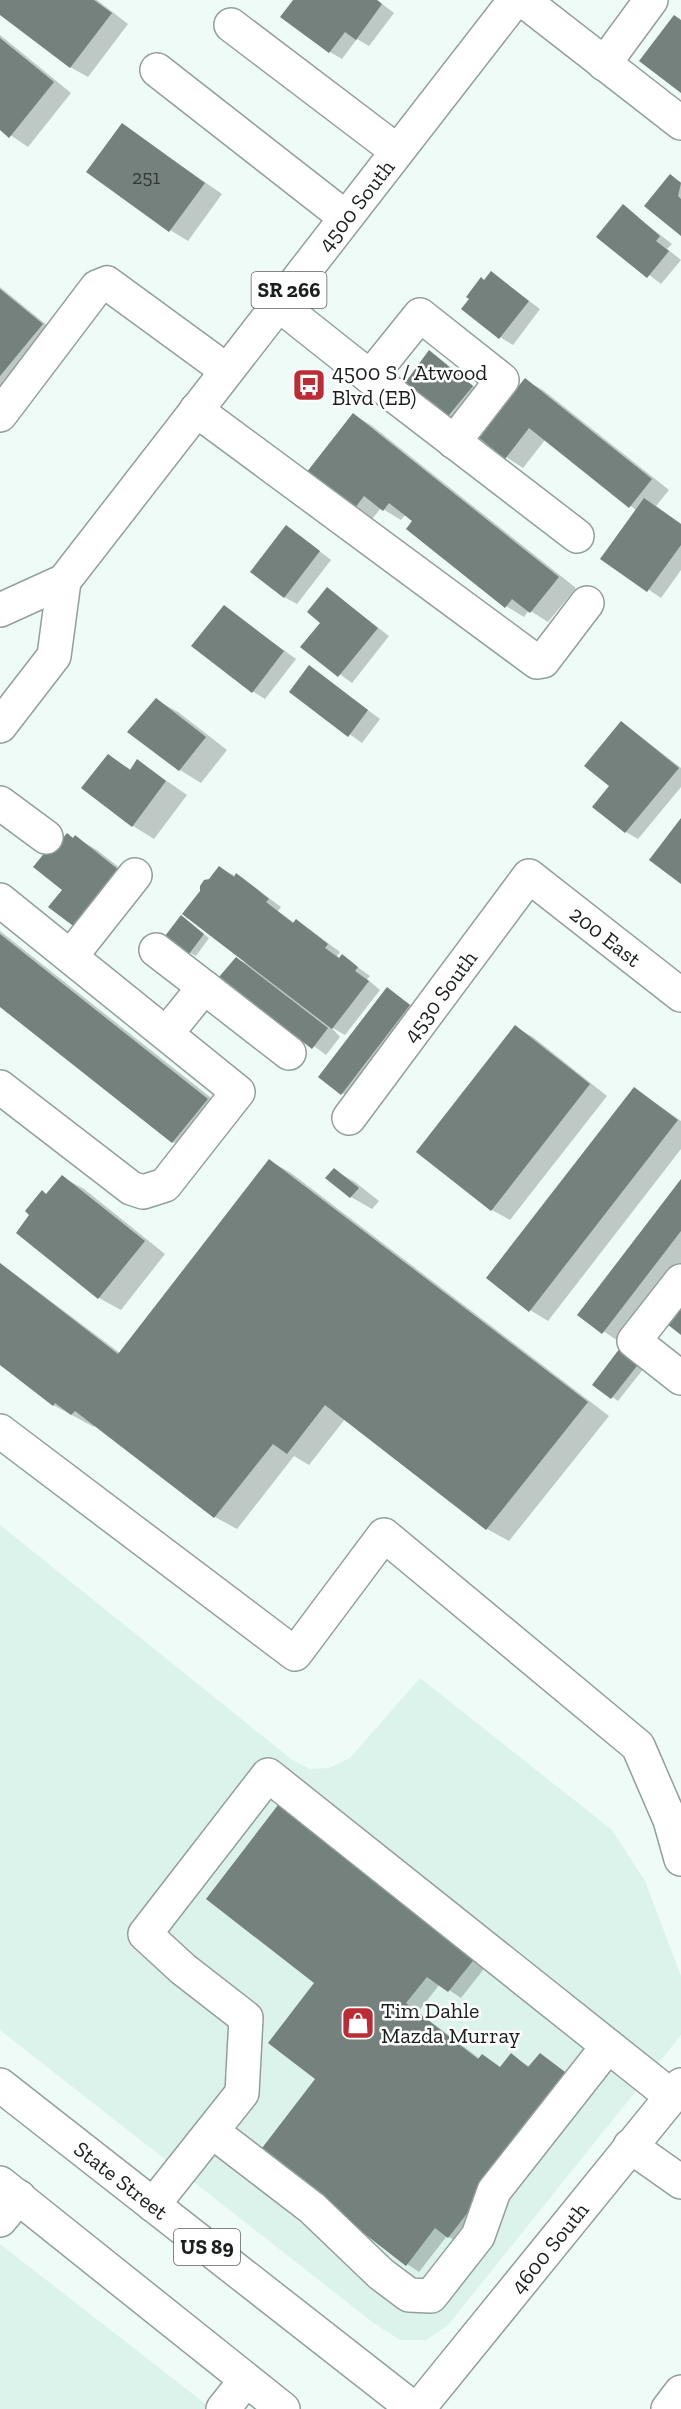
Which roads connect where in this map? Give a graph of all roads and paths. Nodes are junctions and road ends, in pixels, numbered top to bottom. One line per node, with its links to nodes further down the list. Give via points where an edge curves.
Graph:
1 (651, 0): 4 (main road)
2 (513, 2): 4 (main road); 7 (main road, 4500 South / SR 266)
3 (231, 25): 7 (main road)
4 (604, 64): 6 (main road)
5 (157, 70): 8 (main road)
6 (681, 123)
7 (397, 151): 8 (main road, 4500 South / SR 266)
8 (345, 217): 9 (main road, 4500 South / SR 266)
9 (278, 304): 10 (main road, 4500 South / SR 266); 11 (main road)
10 (226, 370): 12 (main road, 4500 South / SR 266); 13 (main road, via 107,283 97,287)
11 (370, 377): 14 (main road); 14 (main road, via 420,315 502,380)
12 (196, 410): 16 (main road, 4500 South / SR 266); 17 (main road, via 537,662 543,661)
13 (0, 415)
14 (454, 442): 15 (main road)
15 (577, 536)
16 (64, 581): 18 (main road, 4500 South / SR 266); 19 (main road, via 54,656)
17 (587, 603)
18 (0, 610)
19 (0, 726)
20 (0, 803): 21 (main road)
21 (46, 837)
22 (135, 875): 26 (main road)
23 (530, 876): 28 (main road, 200 East); 32 (main road, 4530 South)
24 (0, 900): 26 (main road)
25 (156, 950): 27 (main road)
26 (71, 956): 29 (main road)
27 (204, 987): 29 (main road); 30 (main road)
28 (681, 995)
29 (167, 1033): 31 (main road, via 238,1092 165,1185 153,1191 131,1188)
30 (289, 1053)
31 (0, 1087)
32 (349, 1118)
33 (681, 1281): 34 (main road, via 634,1341)
34 (681, 1378)
35 (0, 1431): 36 (main road, via 294,1654 384,1535 638,1746 670,1820)
36 (681, 1859)
37 (608, 2046): 39 (main road); 40 (main road, via 494,2191 478,2236 431,2296 409,2295 390,2281 312,2208); 40 (main road, via 268,1775 145,1934 246,2018 242,2093)
38 (0, 2085): 44 (main road, State Street / US 89)
39 (676, 2090): 41 (main road, 4600 South)
40 (213, 2132): 44 (main road)
41 (630, 2145): 42 (main road); 50 (main road, 4600 South)
42 (681, 2182)
43 (6, 2200): 45 (main road)
44 (153, 2205): 49 (main road, State Street / US 89)
45 (246, 2380): 47 (main road); 48 (main road)
46 (681, 2392): 51 (main road)
47 (223, 2409)
48 (283, 2409)
49 (414, 2409)
50 (418, 2409)
51 (668, 2409)

